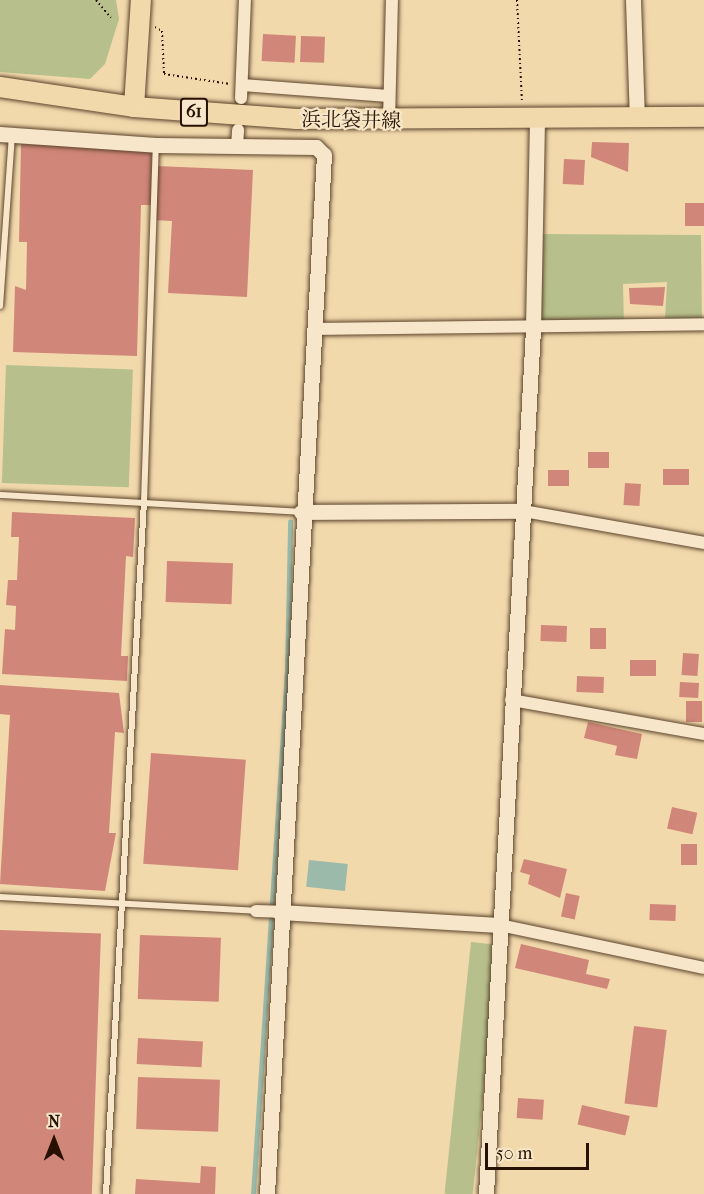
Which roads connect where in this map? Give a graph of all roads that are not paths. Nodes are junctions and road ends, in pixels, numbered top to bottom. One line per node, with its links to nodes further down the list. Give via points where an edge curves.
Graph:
1 (141, 0): 7 (main road)
2 (245, 0): 6 (street, via 242,91)
3 (392, 0): 6 (street)
4 (633, 0): 9 (street)
5 (0, 87): 7 (main road, 浜北袋井線 / 61)
6 (390, 96): 11 (street)
7 (134, 107): 11 (main road, 浜北袋井線 / 61)
8 (704, 117): 9 (main road, 浜北袋井線 / 61)
9 (636, 119): 10 (main road, 浜北袋井線 / 61)
10 (530, 120): 11 (main road, 浜北袋井線 / 61); 18 (street)
11 (389, 121)
12 (238, 130): 15 (street)
13 (6, 134): 14 (street); 16 (lane)
14 (156, 145): 15 (street); 21 (lane)
15 (237, 146): 19 (street, via 316,147 324,155)
16 (0, 306)
17 (704, 324): 18 (street)
18 (533, 328): 19 (street); 22 (street)
19 (317, 329): 23 (street)
20 (0, 495): 21 (lane)
21 (144, 502): 23 (lane); 28 (lane)
22 (523, 511): 23 (street); 24 (street); 25 (street)
23 (304, 512): 30 (street)
24 (704, 543)
25 (511, 700): 26 (street); 31 (street)
26 (704, 734)
27 (0, 897): 28 (lane)
28 (118, 906): 29 (lane); 33 (lane)
29 (256, 911): 30 (street)
30 (282, 913): 31 (street); 34 (street)
31 (500, 925): 32 (street); 35 (street)
32 (704, 968)
33 (106, 1194)
34 (267, 1194)
35 (486, 1194)

